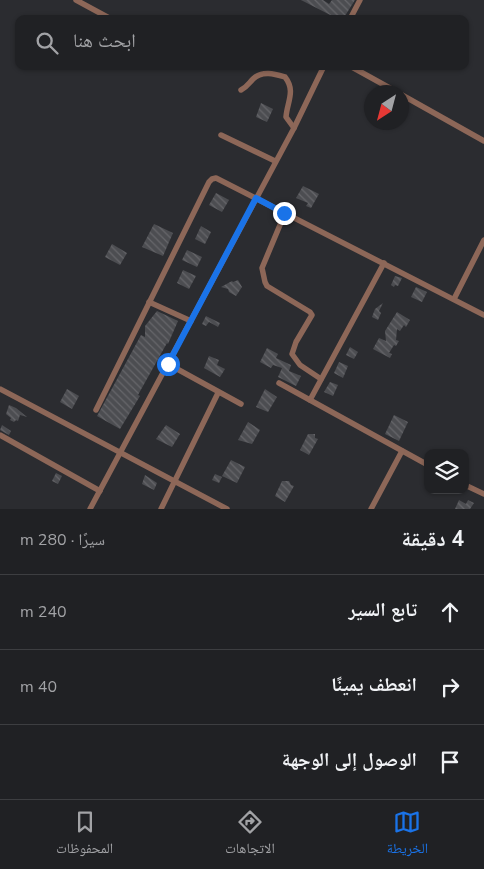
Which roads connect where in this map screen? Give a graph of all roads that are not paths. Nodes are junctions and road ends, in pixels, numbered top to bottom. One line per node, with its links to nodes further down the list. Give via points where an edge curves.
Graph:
1 (76, 0): 3 (street)
2 (360, 0): 4 (street)
3 (104, 15)
4 (352, 15)
5 (322, 70): 10 (street)
6 (357, 70): 7 (street)
7 (384, 85)
8 (241, 90): 10 (street, via 256,76 265,73 285,77 291,89 286,117)
9 (409, 99): 12 (street)
10 (294, 128): 13 (street)
11 (222, 135): 13 (street)
12 (484, 141)
13 (276, 161): 14 (street)
14 (256, 198): 15 (street); 19 (street, via 216,178 212,179); 21 (street)
15 (284, 213): 17 (street); 23 (street, via 262,268 263,275 267,286 312,315 292,354 300,365)
16 (484, 240): 18 (street)
17 (384, 263): 18 (street); 23 (street)
18 (454, 299): 20 (street)
19 (149, 302): 21 (street); 29 (street)
20 (484, 315)
21 (191, 321): 22 (street)
22 (168, 364): 26 (street); 31 (street)
23 (321, 379): 27 (street)
24 (279, 383): 27 (street)
25 (0, 389): 31 (street)
26 (218, 393): 28 (street); 34 (street)
27 (310, 400): 32 (street)
28 (241, 404)
29 (96, 410)
30 (0, 435): 36 (street)
31 (120, 452): 34 (street); 36 (street)
32 (402, 452): 33 (street); 41 (street)
33 (424, 463)
34 (174, 482): 39 (street); 40 (street)
35 (469, 486): 37 (street)
36 (100, 491): 38 (street)
37 (484, 494)
38 (90, 509)
39 (161, 509)
40 (227, 509)
41 (371, 509)

